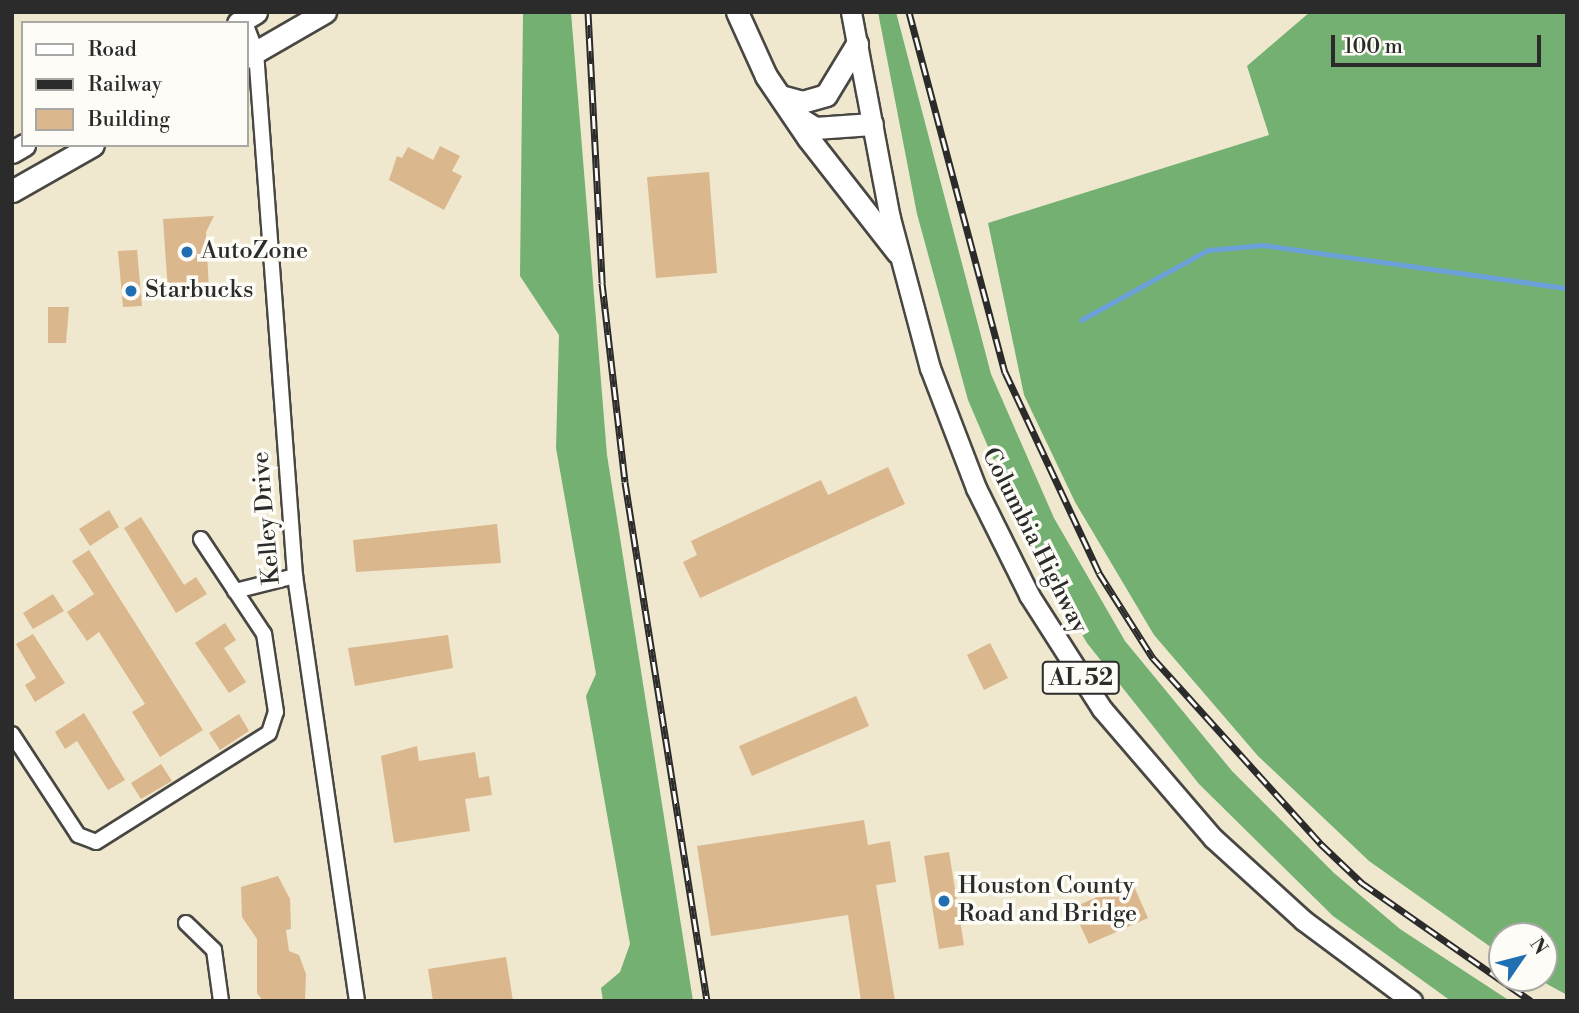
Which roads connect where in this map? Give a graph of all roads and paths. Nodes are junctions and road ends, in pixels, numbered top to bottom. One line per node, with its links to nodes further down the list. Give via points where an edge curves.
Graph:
1 (325, 12): 6 (highway)
2 (737, 12): 7 (highway)
3 (851, 12): 5 (main road, Columbia Highway / AL 52)
4 (248, 38): 6 (street, Kelley Drive)
5 (857, 44): 7 (highway, via 827,95 802,102); 9 (main road, Columbia Highway / AL 52)
6 (251, 55): 14 (street, Kelley Drive)
7 (780, 96): 8 (highway)
8 (793, 113): 9 (highway, via 815,128); 12 (highway)
9 (872, 124): 12 (main road, Columbia Highway / AL 52)
10 (89, 147): 11 (highway)
11 (12, 191)
12 (898, 253): 20 (main road, Columbia Highway / AL 52, via 930,368 976,488 1075,671 1213,838 1303,920)
13 (201, 539): 15 (street)
14 (295, 576): 15 (street); 19 (street, Kelley Drive)
15 (235, 591): 16 (street, via 264,634 276,712 274,727 257,741 96,842 78,835)
16 (12, 734)
17 (186, 923): 18 (street, via 214,950)
18 (221, 1001)
19 (357, 1001)
20 (1412, 1001)

